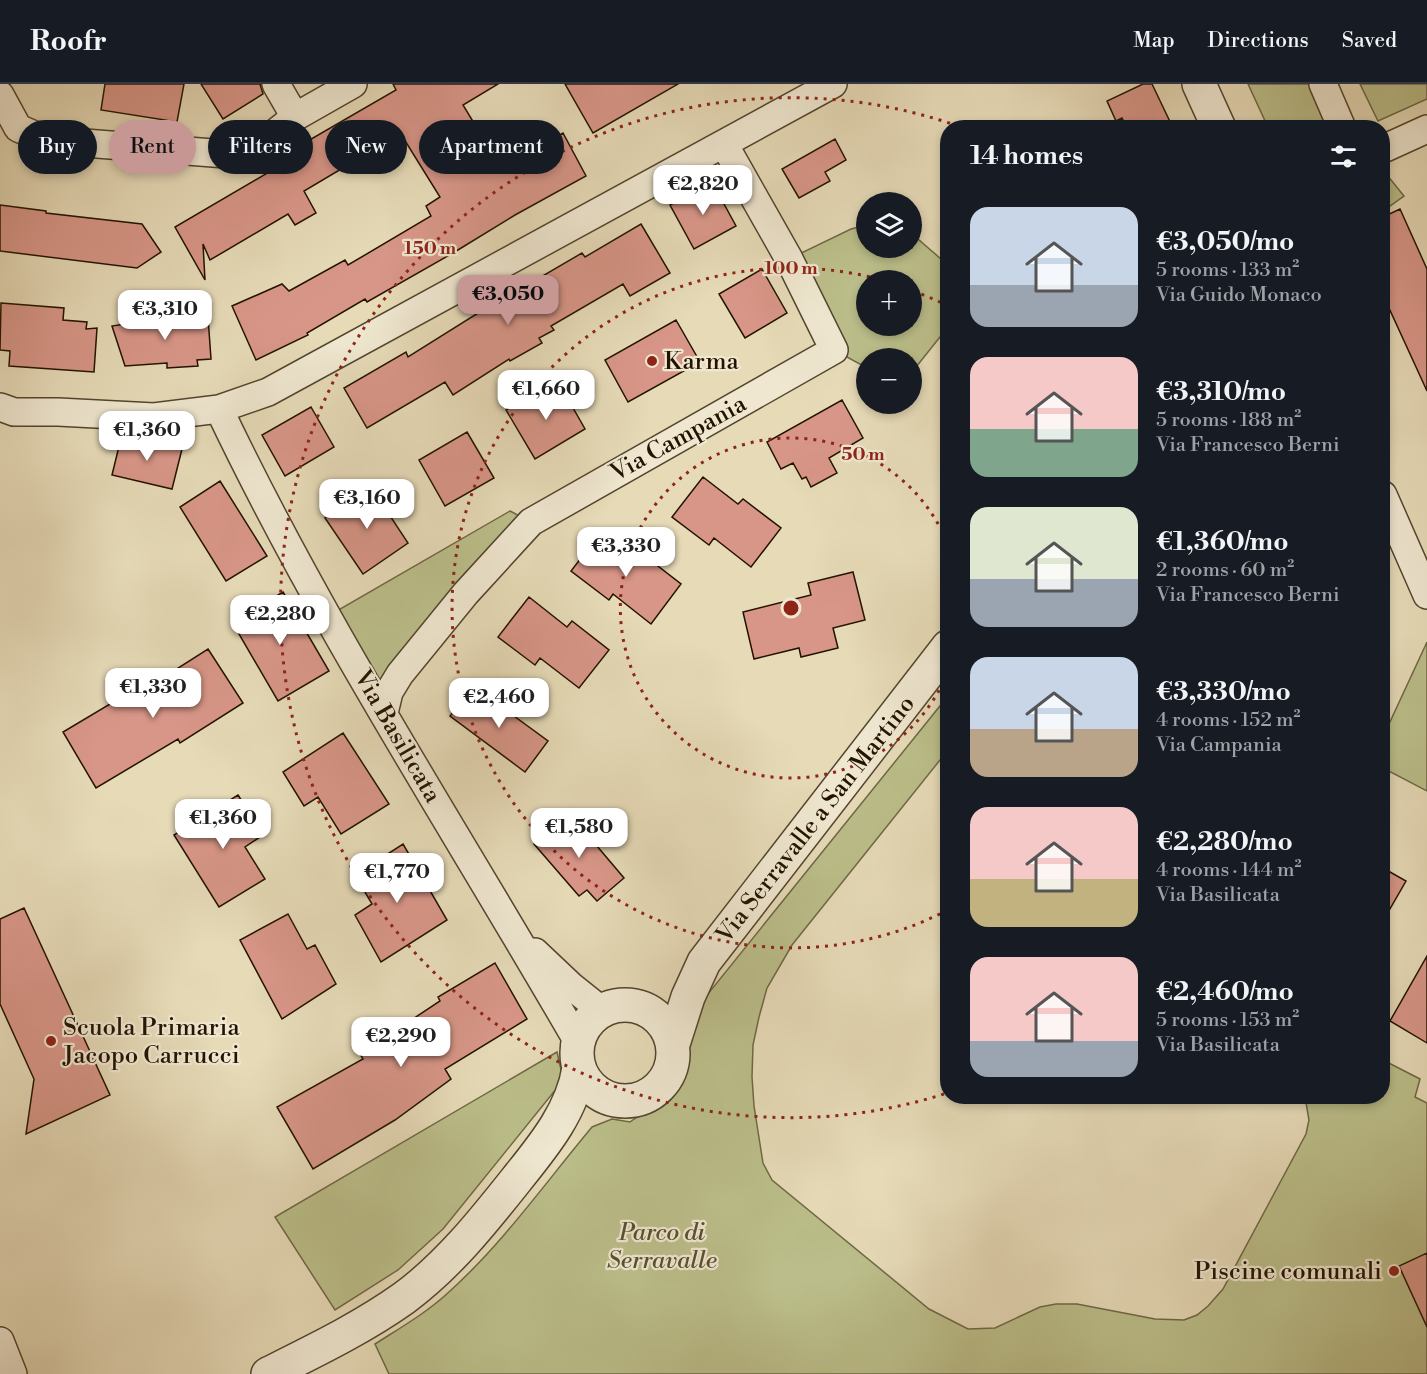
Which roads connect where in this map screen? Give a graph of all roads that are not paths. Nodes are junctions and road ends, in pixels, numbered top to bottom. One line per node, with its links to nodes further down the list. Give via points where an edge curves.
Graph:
1 (276, 84): 7 (street)
2 (353, 84): 8 (street)
3 (833, 84): 12 (street)
4 (1199, 84): 9 (street)
5 (1323, 84): 10 (street)
6 (0, 94): 14 (street, via 18,128 46,140)
7 (284, 120)
8 (293, 120)
9 (1215, 120)
10 (1339, 120)
11 (1427, 129): 13 (street)
12 (724, 144): 15 (street, via 268,392); 20 (street, Via Campania, via 789,259 834,350 531,522 400,674 389,692)
13 (1390, 146)
14 (208, 153)
15 (219, 409): 16 (street, via 154,417); 20 (street, Via Basilicata, via 250,473)
16 (5, 410)
17 (1390, 511): 18 (street)
18 (1427, 596)
19 (940, 657): 22 (street, Via Serravalle a San Martino)
20 (384, 713): 21 (street, Via Basilicata)
21 (515, 933): 24 (street, Via Basilicata); 26 (street, Via Basilicata)
22 (704, 962): 23 (street, via 675,985); 25 (street)
23 (635, 1005): 24 (street, via 614,1005); 25 (street, via 660,1019)
24 (601, 1010): 26 (street, via 583,1030)
25 (673, 1044): 27 (street, via 669,1074 660,1086 640,1099)
26 (578, 1055): 27 (street, via 585,1080 593,1089); 28 (street, via 576,1088)
27 (615, 1100): 28 (street, via 597,1104)
28 (547, 1142): 31 (street, via 468,1239 427,1279 369,1321)
29 (0, 1341): 30 (street)
30 (13, 1374)
31 (268, 1374)

